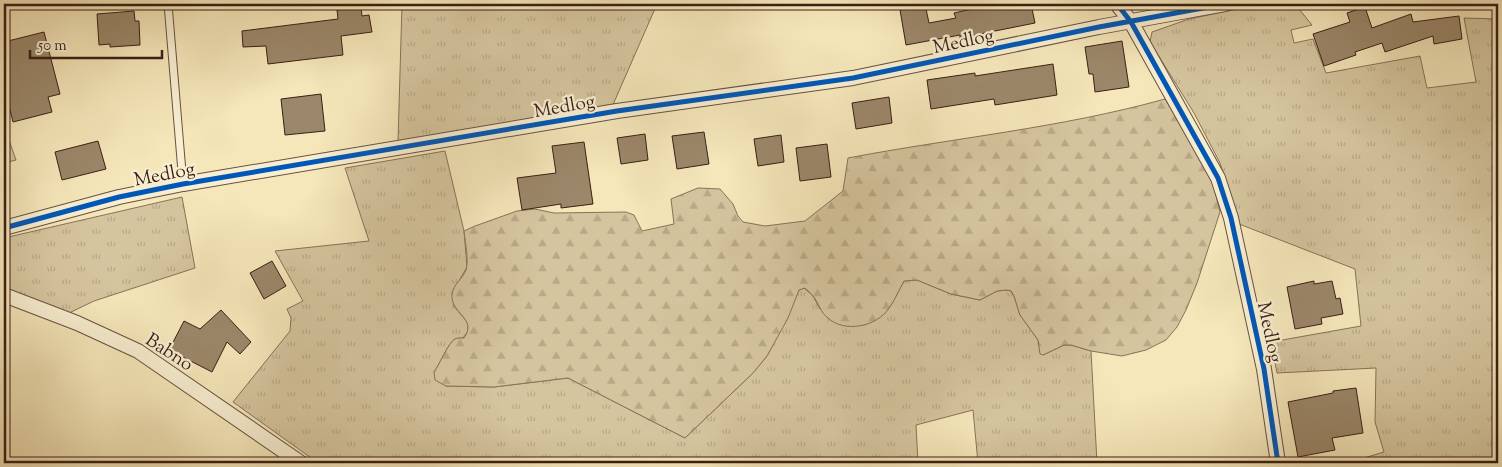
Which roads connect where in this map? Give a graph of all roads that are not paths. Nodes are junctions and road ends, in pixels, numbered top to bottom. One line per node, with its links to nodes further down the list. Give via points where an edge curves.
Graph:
1 (168, 4): 5 (lane)
2 (1117, 4): 4 (street)
3 (1225, 4): 4 (street, Medlog)
4 (1131, 22): 5 (street, Medlog, via 853,78 617,111); 9 (street, Medlog, via 1218,178 1264,369)
5 (183, 184): 6 (street, Medlog, via 119,197)
6 (4, 228)
7 (4, 295): 8 (street, Babno, via 138,351)
8 (301, 463)
9 (1278, 463)

